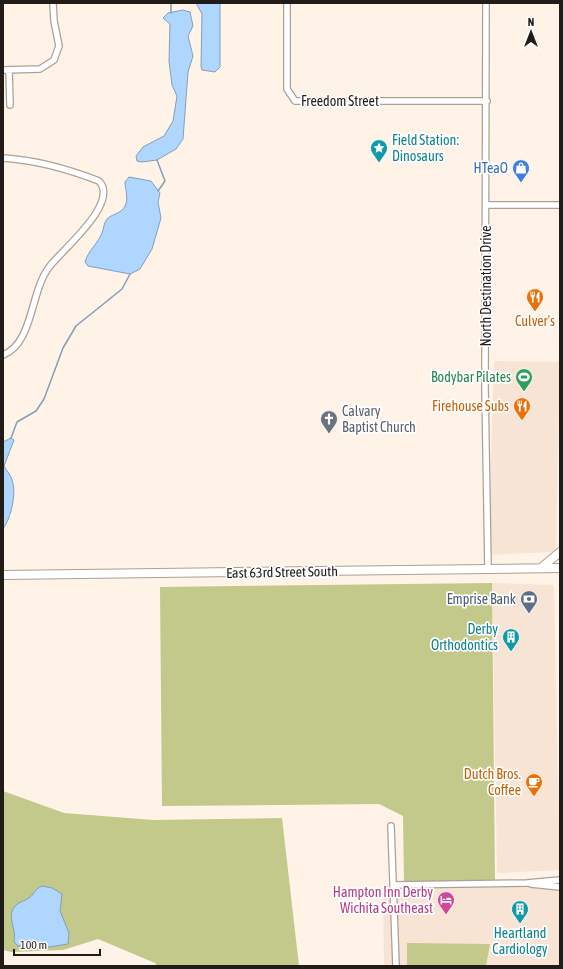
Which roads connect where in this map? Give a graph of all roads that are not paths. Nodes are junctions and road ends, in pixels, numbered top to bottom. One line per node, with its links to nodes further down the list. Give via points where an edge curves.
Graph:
1 (53, 3): 4 (street, via 59,46 54,60 40,69)
2 (287, 3): 5 (street, Freedom Street, via 287,89 295,101)
3 (486, 3): 5 (street, North Destination Drive)
4 (6, 70): 6 (street)
5 (487, 101): 8 (street, North Destination Drive)
6 (10, 105)
7 (3, 158): 10 (street, via 60,168 99,181 104,187 104,196 88,225 44,274 21,339 14,349)
8 (487, 205): 9 (street); 14 (street, North Destination Drive)
9 (560, 205)
10 (3, 355)
11 (560, 552): 12 (main road)
12 (541, 568): 13 (main road, East 63rd Street South); 14 (main road, East 63rd Street South)
13 (560, 568)
14 (488, 569): 15 (main road, East 63rd Street South)
15 (3, 575)
16 (391, 826): 19 (street)
17 (560, 880): 18 (street)
18 (527, 883): 19 (street); 20 (street)
19 (393, 885): 21 (street)
20 (560, 887)
21 (396, 966)

